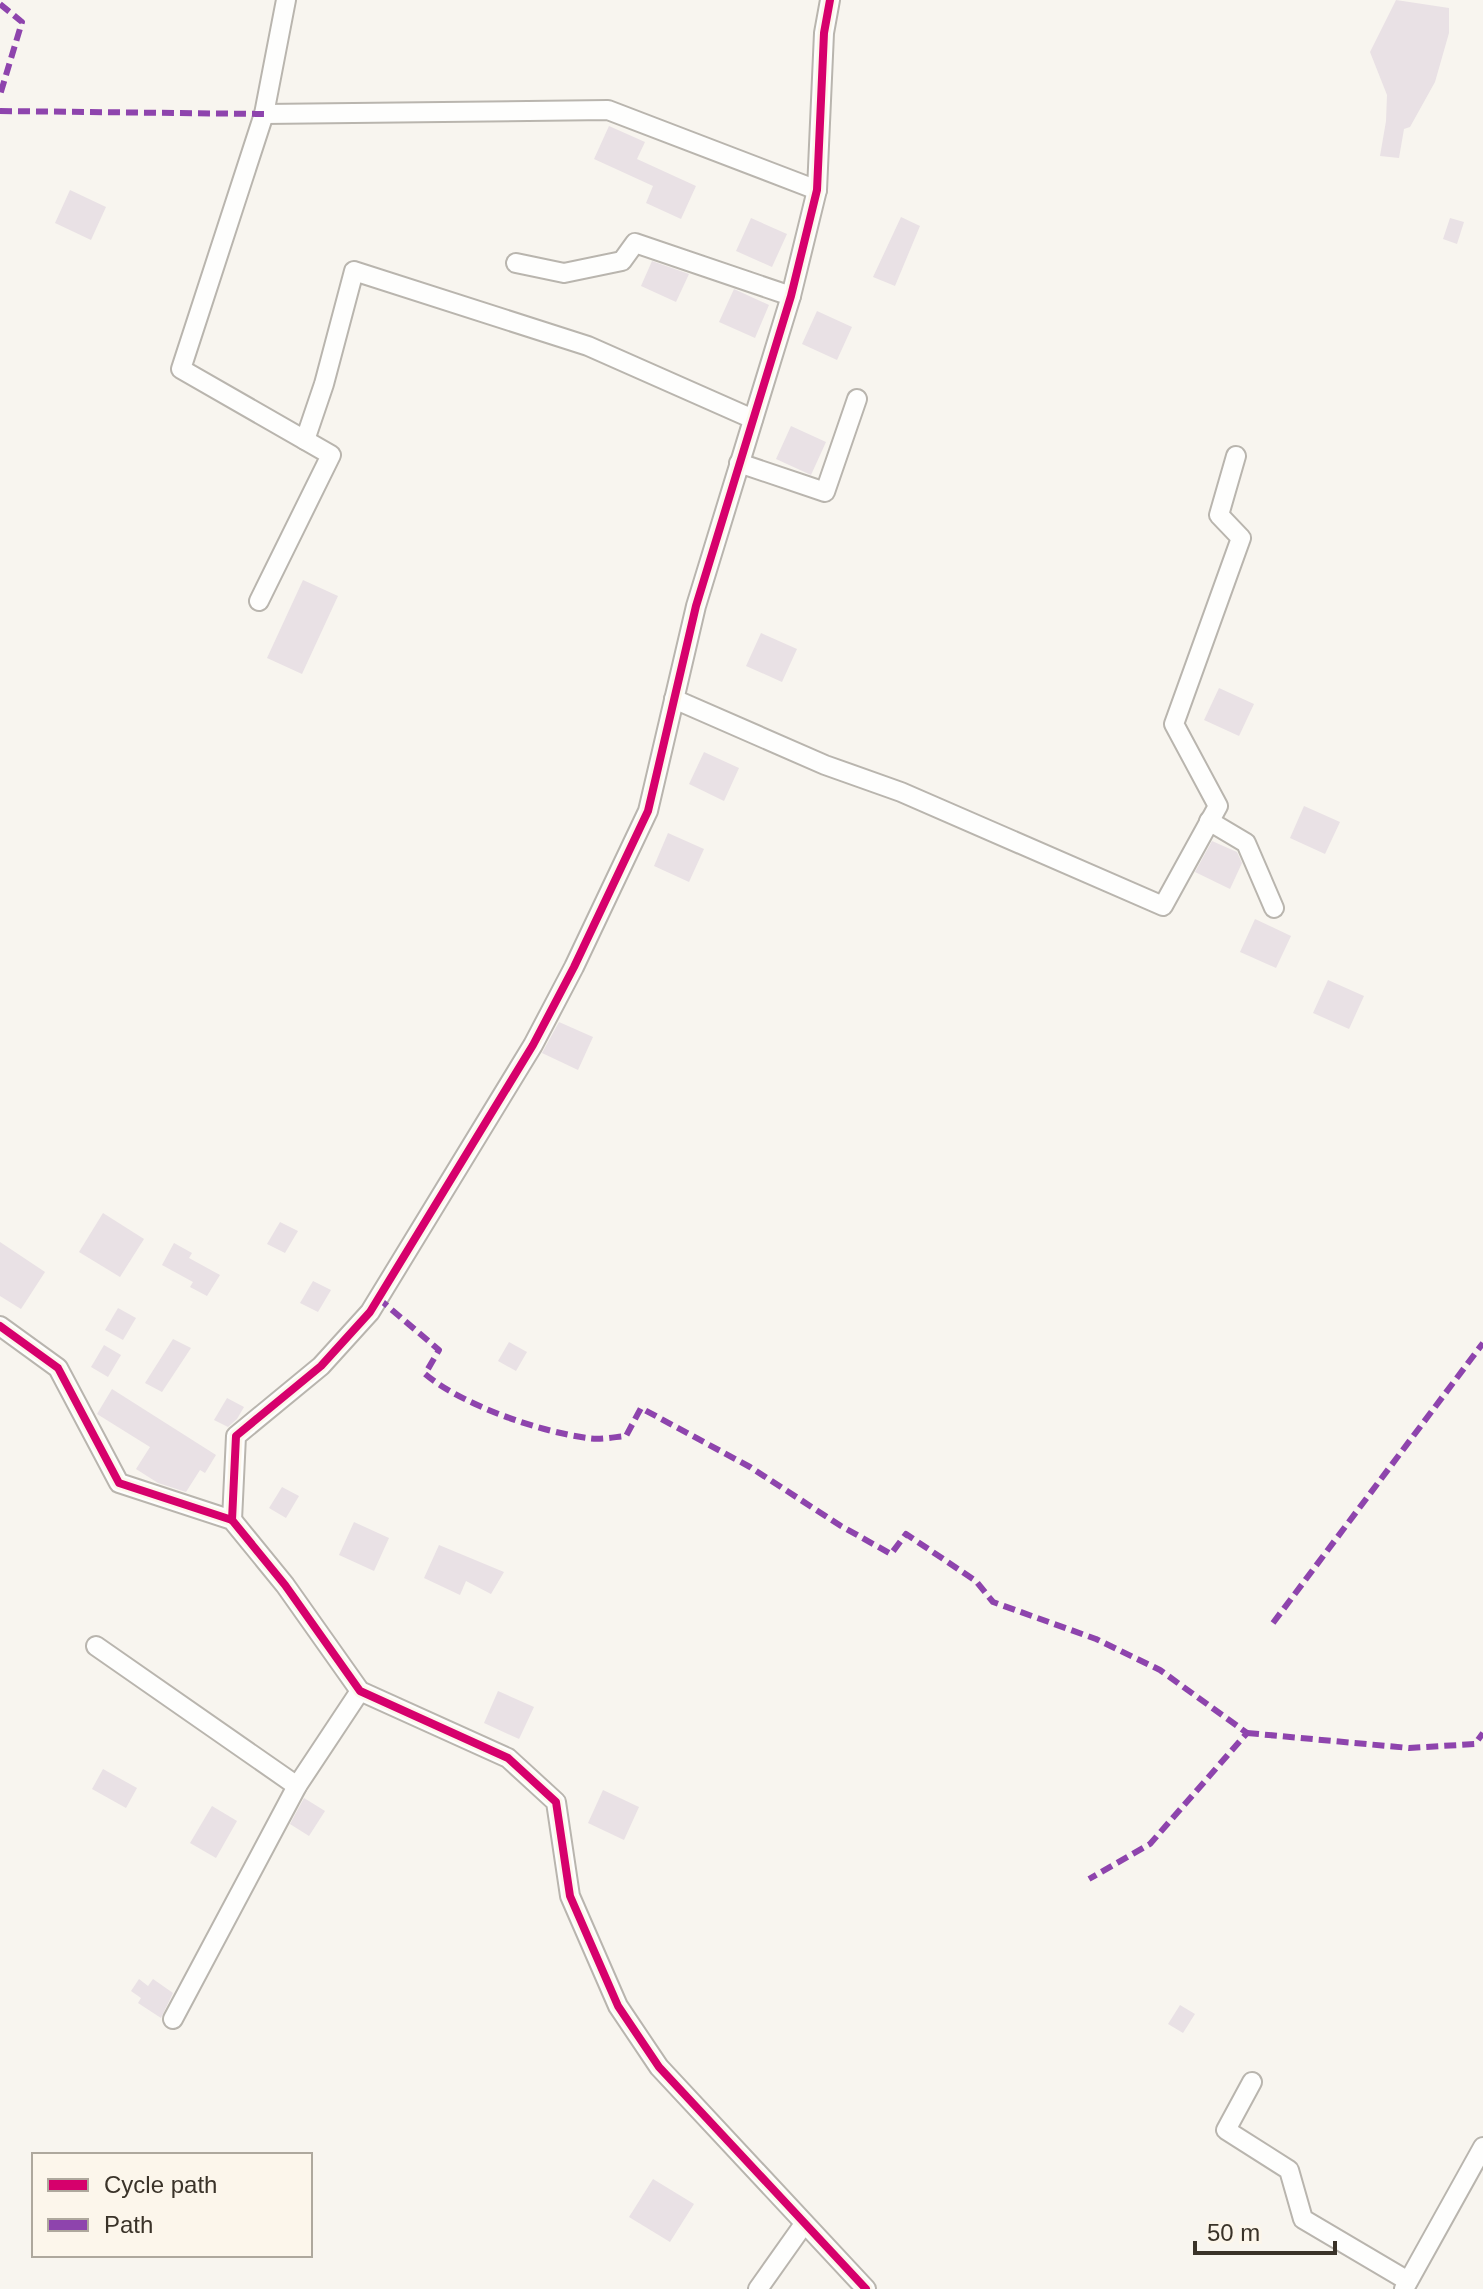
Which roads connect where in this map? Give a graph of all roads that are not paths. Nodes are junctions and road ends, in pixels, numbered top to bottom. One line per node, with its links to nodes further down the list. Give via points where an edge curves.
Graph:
1 (286, 0): 3 (street)
2 (830, 0): 4 (street)
3 (264, 114): 4 (street, via 608,110); 9 (street, via 181,369)
4 (817, 190): 6 (street)
5 (516, 263): 6 (street, via 564,273 622,261 635,243)
6 (791, 296): 8 (street)
7 (857, 399): 11 (street, via 825,492)
8 (753, 419): 9 (street, via 588,346 354,271); 11 (street)
9 (305, 440): 12 (street, via 331,455)
10 (1236, 456): 14 (street, via 1219,515 1241,538 1174,724 1218,806)
11 (739, 463): 13 (street)
12 (259, 601)
13 (674, 699): 14 (street, via 1163,906); 17 (street, via 648,811 533,1045 370,1312 321,1366 236,1436)
14 (1209, 821): 15 (street, via 1246,843)
15 (1274, 908)
16 (0, 1326): 17 (street, via 58,1368 119,1483)
17 (232, 1520): 19 (street)
18 (96, 1646): 20 (street)
19 (360, 1691): 20 (street); 24 (street, via 508,1758 556,1802 570,1896 618,2006 659,2067)
20 (297, 1786): 21 (street)
21 (173, 2019)
22 (1252, 2082): 25 (street, via 1226,2130 1289,2170 1303,2219)
23 (1483, 2147): 25 (street)
24 (804, 2224): 26 (street); 27 (street)
25 (1406, 2285)
26 (758, 2289)
27 (866, 2289)

